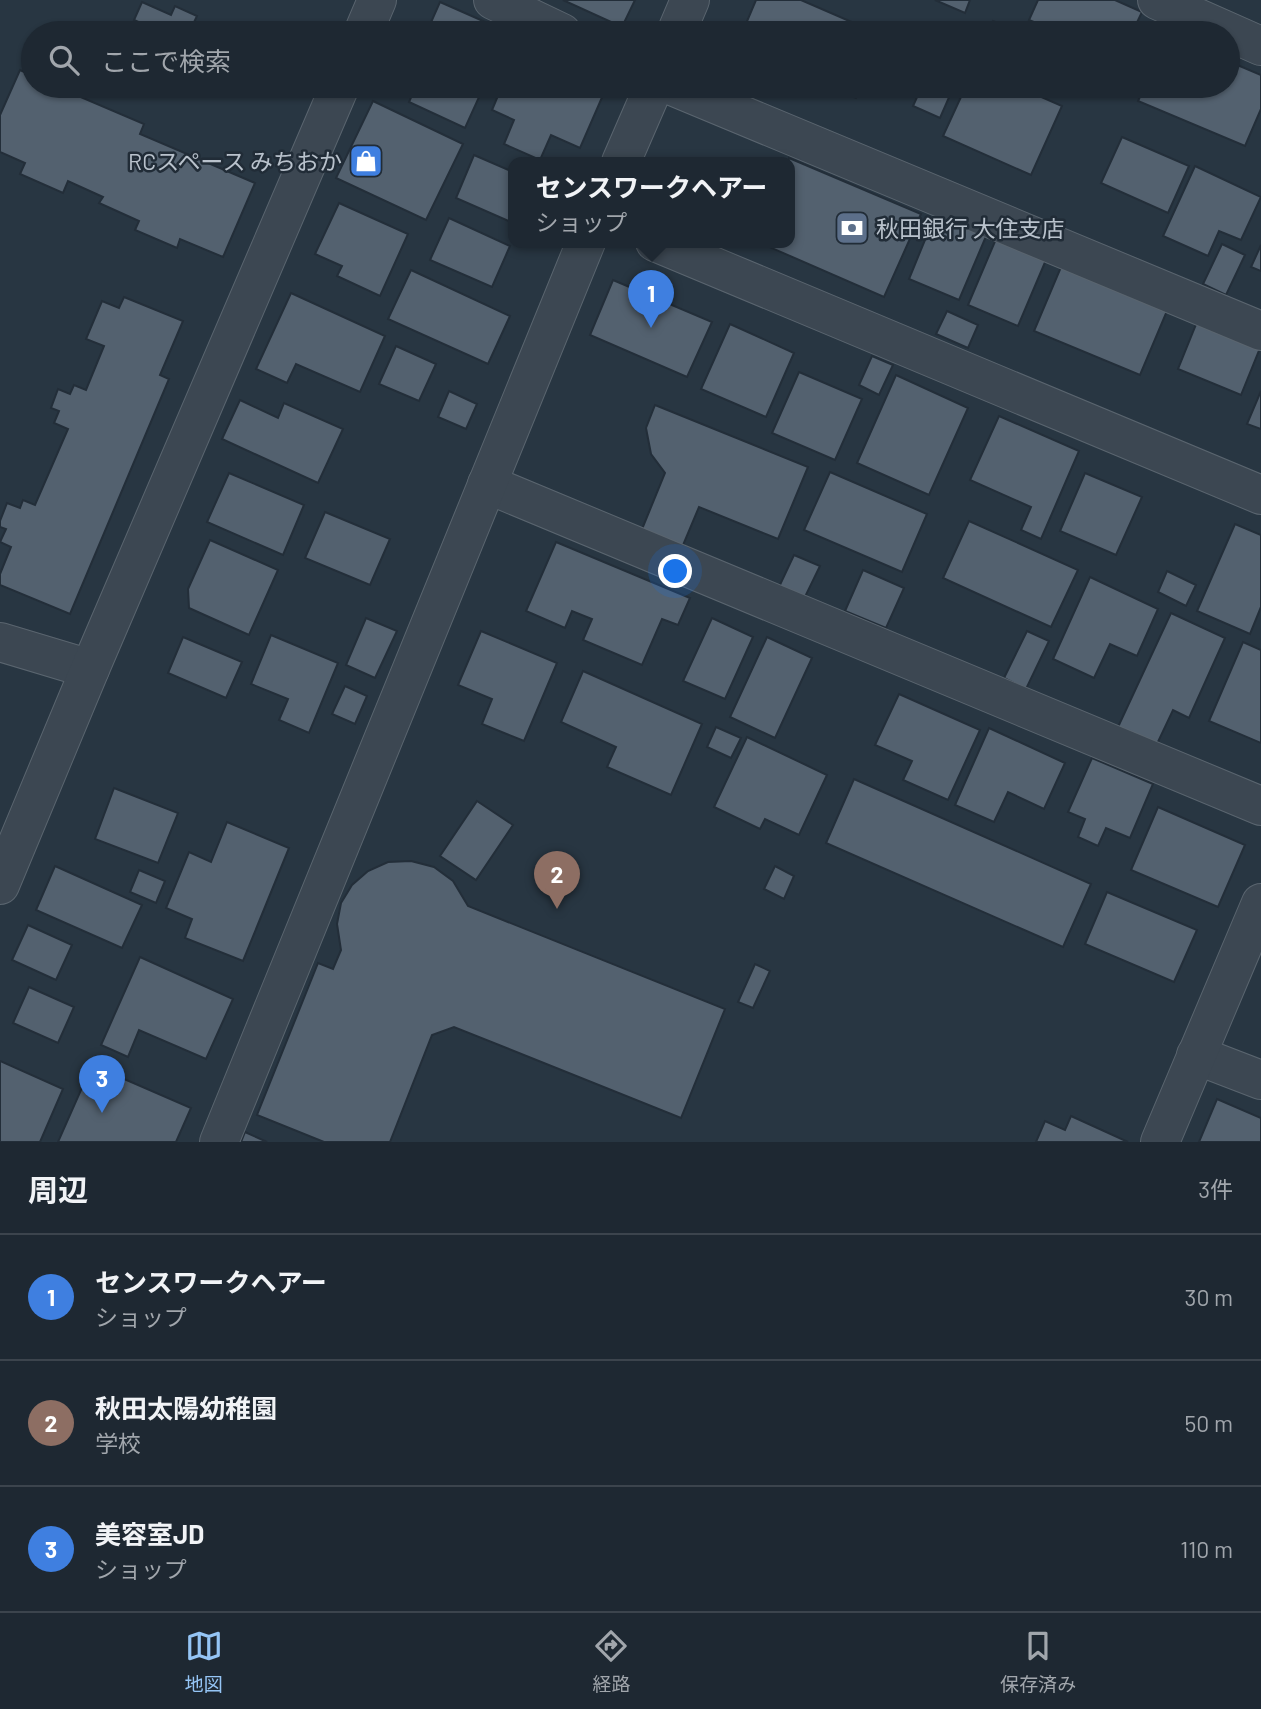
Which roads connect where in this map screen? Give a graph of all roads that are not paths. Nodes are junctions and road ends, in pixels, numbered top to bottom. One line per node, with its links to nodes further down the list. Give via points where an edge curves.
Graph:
1 (377, 0): 5 (street)
2 (493, 0): 6 (street)
3 (690, 0): 7 (street)
4 (1157, 0): 8 (street)
5 (368, 21)
6 (537, 21)
7 (681, 21)
8 (1204, 21)
9 (1240, 37): 10 (street)
10 (1261, 46)
11 (335, 98): 21 (street)
12 (649, 98): 14 (street)
13 (701, 98): 17 (street)
14 (623, 157)
15 (584, 248): 18 (street)
16 (669, 248): 19 (street)
17 (1261, 331)
18 (487, 484): 22 (street); 27 (street)
19 (1261, 495)
20 (0, 642): 21 (street)
21 (90, 669): 23 (street)
22 (1261, 806)
23 (0, 885)
24 (1261, 903): 25 (street)
25 (1196, 1055): 26 (street); 28 (street)
26 (1261, 1080)
27 (219, 1142)
28 (1160, 1142)

